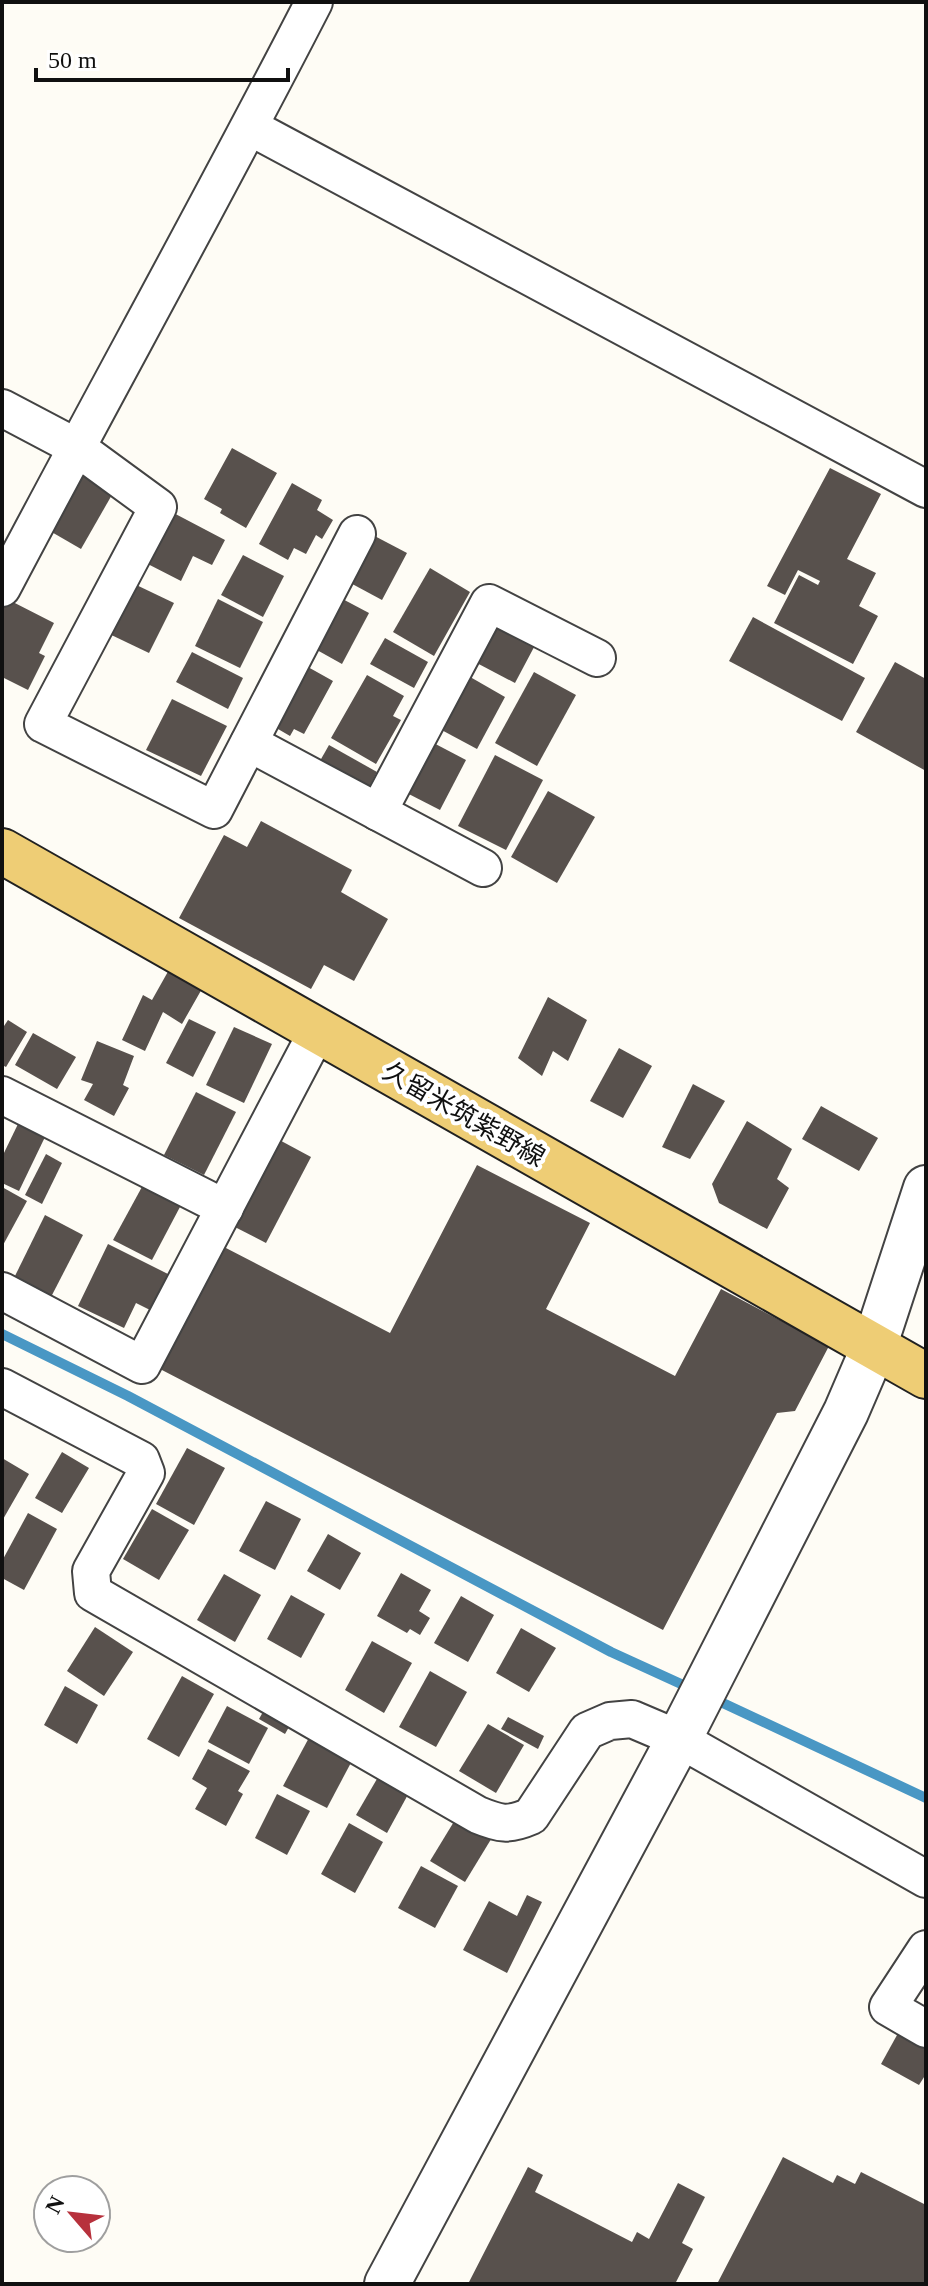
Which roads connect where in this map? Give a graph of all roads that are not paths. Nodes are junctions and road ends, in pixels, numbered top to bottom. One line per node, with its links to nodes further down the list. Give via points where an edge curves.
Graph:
1 (314, 2): 2 (street)
2 (250, 127): 4 (street); 5 (street)
3 (2, 408): 4 (street)
4 (76, 447): 7 (street); 9 (street, via 158,507 43,724 214,810)
5 (926, 489)
6 (357, 534): 9 (street)
7 (2, 588)
8 (597, 658): 10 (street, via 489,603)
9 (249, 743): 10 (street)
10 (378, 812): 12 (street)
11 (2, 851): 13 (main road, 久留米筑紫野線)
12 (483, 868)
13 (318, 1030): 16 (street); 18 (main road, 久留米筑紫野線)
14 (2, 1095): 16 (street)
15 (926, 1188): 18 (street)
16 (225, 1208): 17 (street, via 142,1365)
17 (2, 1291)
18 (874, 1347): 19 (main road, 久留米筑紫野線); 21 (street)
19 (926, 1376)
20 (2, 1387): 21 (street, via 141,1460 146,1473 91,1571 93,1593 478,1815 499,1824 531,1816 587,1731 610,1721 632,1719)
21 (679, 1739): 22 (street); 25 (street)
22 (926, 1879)
23 (926, 1949): 24 (street, via 888,2007)
24 (926, 2029)
25 (387, 2284)

